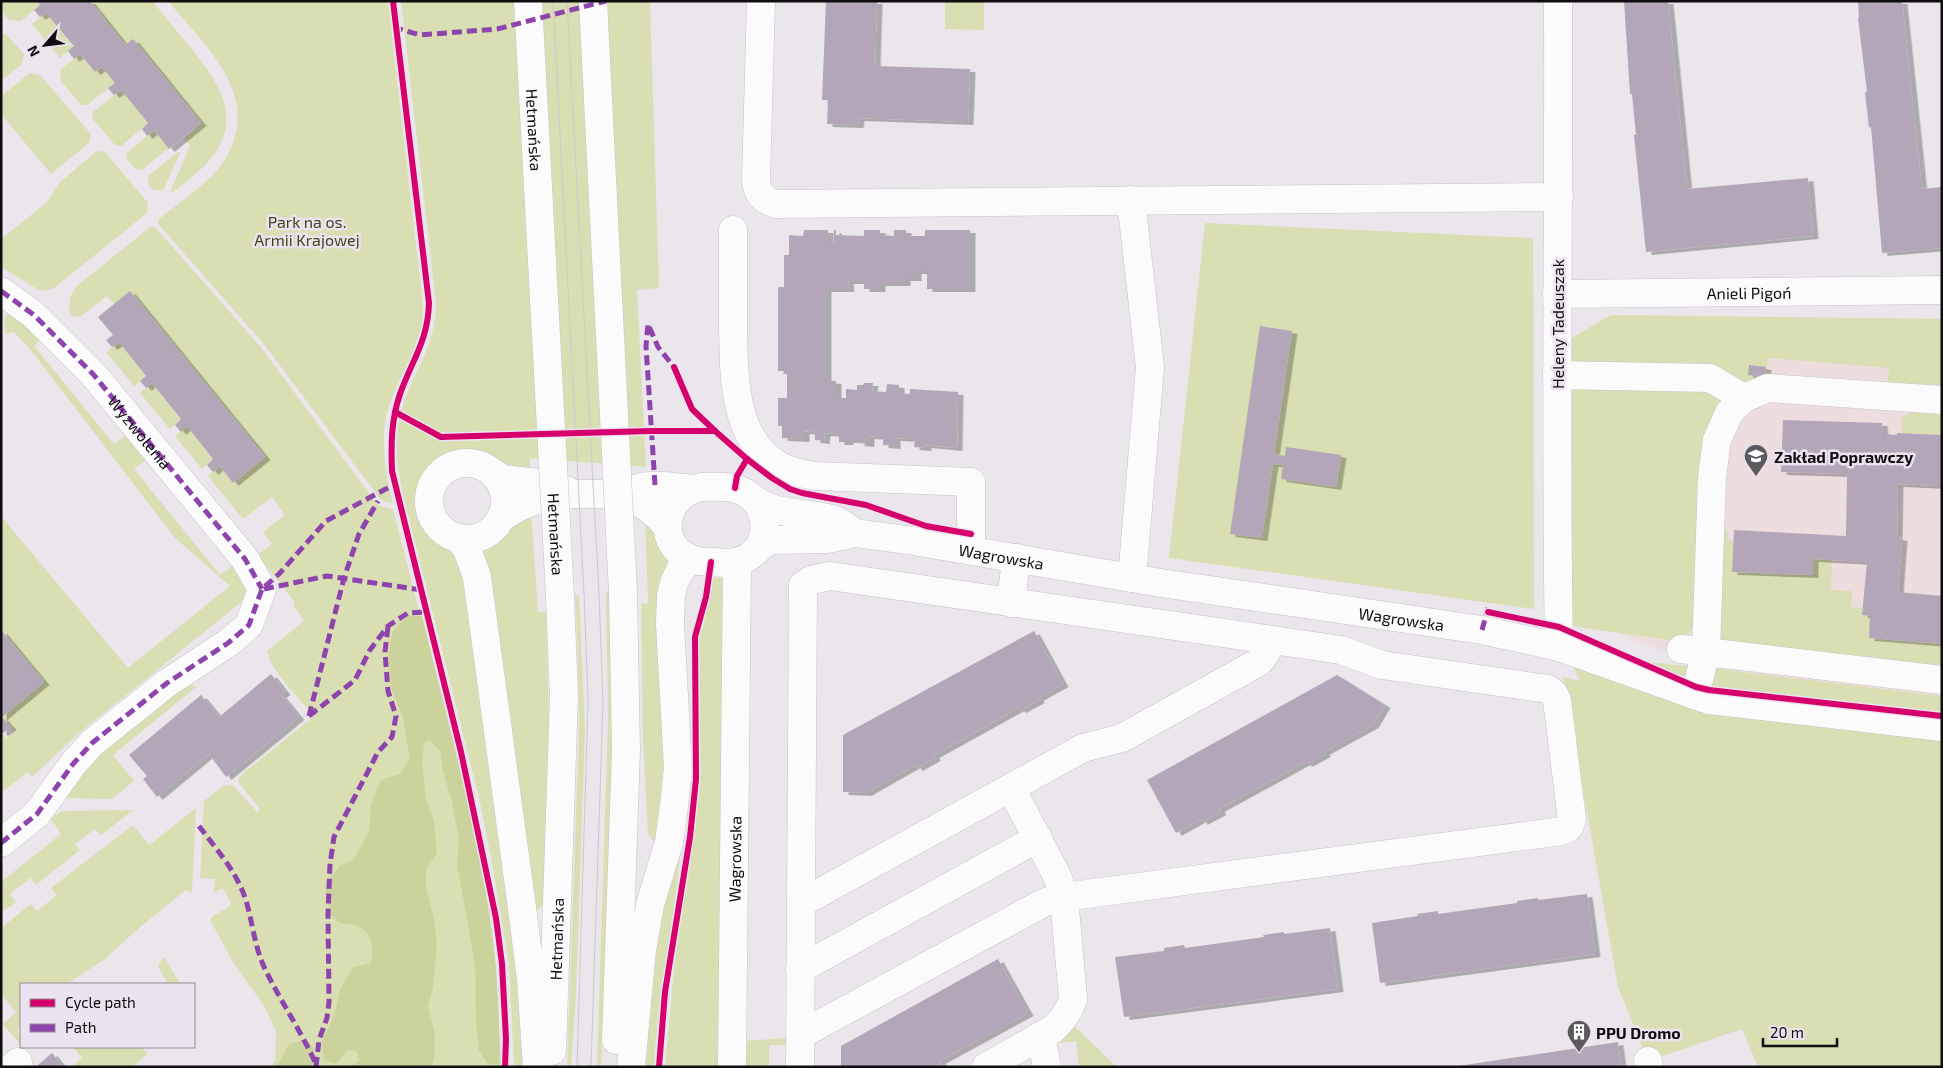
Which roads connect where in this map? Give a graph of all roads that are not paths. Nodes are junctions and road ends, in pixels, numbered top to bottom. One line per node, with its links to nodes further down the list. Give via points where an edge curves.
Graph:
1 (528, 1): 44 (street, Hetmańska, bridge, via 564,696)
2 (593, 1): 45 (street, bridge, via 623,592 626,766)
3 (761, 1): 6 (street, via 756,180 759,194 764,199 777,204)
4 (1558, 1): 5 (street, Heleny Tadeuszak)
5 (1558, 197): 6 (street); 10 (street, Heleny Tadeuszak)
6 (1131, 200): 27 (street, via 1150,368)
7 (733, 230): 23 (street, via 734,384 741,414 757,444 781,467 797,473 971,482)
8 (1942, 290): 10 (street, Anieli Pigoń)
9 (1, 291): 37 (street, Wyzwolenia, via 34,315 93,374 245,560 262,589 249,625 228,643 167,682 92,743 37,814)
10 (1557, 294): 11 (street, Heleny Tadeuszak)
11 (1557, 375): 12 (street, via 1710,378); 30 (street, Heleny Tadeuszak)
12 (1744, 398): 13 (street, via 1768,388); 31 (street, via 1729,413 1717,440)
13 (1942, 400)
14 (492, 473): 16 (street, via 503,479 548,484); 19 (street, via 503,490 504,509); 22 (street, via 475,464 465,463 446,468 433,483 428,502 434,521 448,534)
15 (692, 489): 17 (street, via 655,485 634,488); 18 (street, via 702,486 735,488); 20 (street, via 672,506)
16 (572, 493): 17 (street); 19 (street, via 520,505)
17 (622, 495): 20 (street, via 652,511)
18 (757, 501): 21 (street, Wagrowska, via 775,510 830,518); 24 (street, via 766,527 763,538)
19 (500, 519): 22 (street, via 487,533 468,539)
20 (668, 528): 26 (street, via 675,546)
21 (855, 533): 23 (street, Wagrowska); 24 (street, Wagrowska, via 827,539 773,540)
22 (458, 538): 43 (street, via 468,549 477,577 531,979)
23 (971, 550): 25 (street, Wagrowska)
24 (745, 557): 26 (street); 47 (street, Wagrowska)
25 (1016, 558): 27 (street, Wagrowska); 28 (street)
26 (690, 559): 46 (street, via 679,572 671,596 678,768 669,842 650,905 642,950)
27 (1132, 578): 30 (street, Wagrowska, via 1482,630)
28 (1011, 603): 29 (street); 39 (street, via 830,576 803,585)
29 (1271, 640): 35 (street, via 1259,662 1122,738 1082,748); 38 (street, via 1341,650 1382,664 1548,689 1557,700 1572,820 1568,827 1562,831)
30 (1559, 647): 33 (street, Wagrowska)
31 (1693, 651): 32 (street); 33 (street)
32 (1942, 680)
33 (1695, 695): 34 (street, Wagrowska, via 1709,700)
34 (1942, 727)
35 (1011, 788): 36 (street); 39 (street)
36 (1038, 838): 38 (street); 40 (street)
37 (1, 844)
38 (1064, 897): 41 (street, via 1045,902); 42 (street, via 1073,999 1062,1021)
39 (801, 903): 40 (street)
40 (800, 969): 41 (street)
41 (800, 1035): 48 (street)
42 (1041, 1036): 49 (street); 50 (street)
43 (537, 1067)
44 (551, 1067)
45 (615, 1067)
46 (631, 1067)
47 (732, 1067)
48 (800, 1067)
49 (986, 1067)
50 (1047, 1067)

